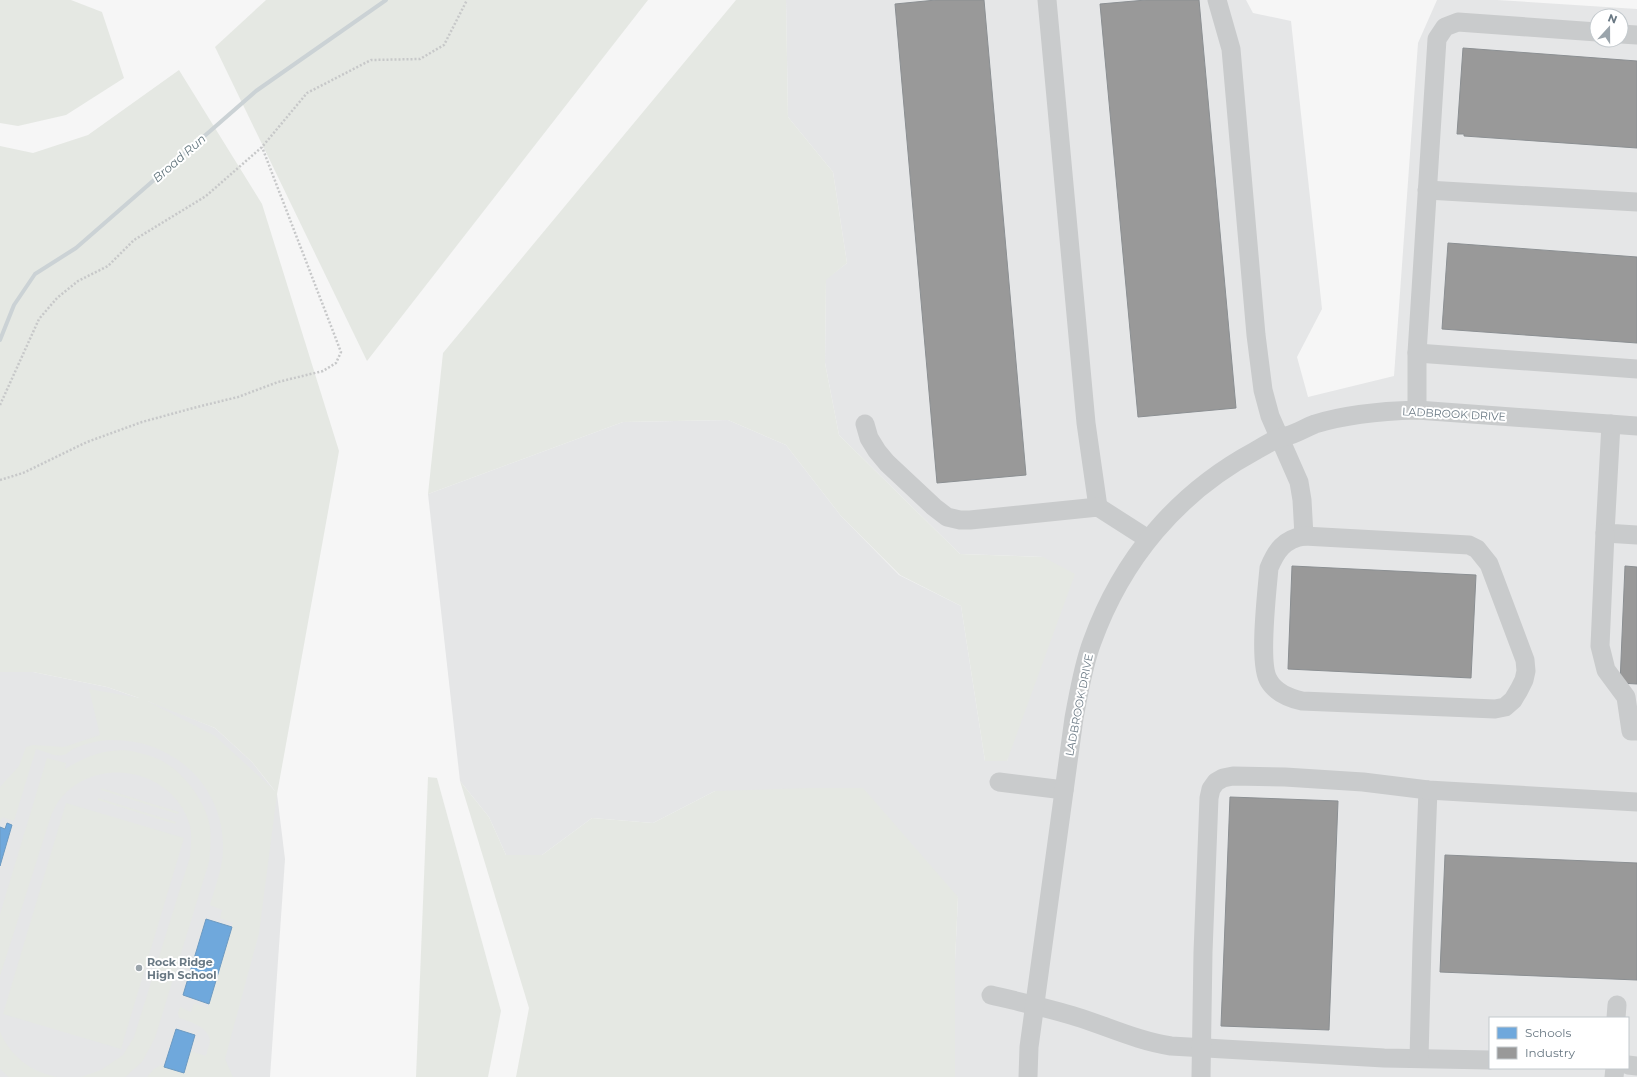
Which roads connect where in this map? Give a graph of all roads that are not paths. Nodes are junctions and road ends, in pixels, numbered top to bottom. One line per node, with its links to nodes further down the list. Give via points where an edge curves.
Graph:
1 (1047, 0): 13 (street, via 1086,423)
2 (1217, 0): 12 (street, via 1231,49 1263,390)
3 (1589, 31): 4 (street, via 1458,22 1445,27 1436,40)
4 (1427, 190): 5 (street); 6 (street)
5 (1637, 202)
6 (1417, 353): 7 (street); 8 (street)
7 (1637, 369)
8 (1417, 410): 10 (street, LADBROOK DRIVE); 12 (street, LADBROOK DRIVE, via 1387,411 1315,424)
9 (865, 424): 13 (street, via 869,438 887,463 947,517 970,520)
10 (1611, 424): 11 (street, LADBROOK DRIVE); 14 (street)
11 (1637, 426)
12 (1279, 438): 16 (street, via 1299,482); 17 (street, LADBROOK DRIVE, via 1210,478 1188,496)
13 (1098, 507): 17 (street)
14 (1605, 533): 15 (street); 18 (street, via 1600,646 1606,670 1626,697 1631,730)
15 (1637, 535)
16 (1304, 536): 16 (street, via 1286,542 1274,556 1269,568 1264,671 1278,691 1287,697 1302,701 1495,710 1505,707 1513,700 1524,680 1524,660 1489,564 1477,549 1469,545)
17 (1148, 540): 20 (street, LADBROOK DRIVE, via 1115,589 1092,641 1084,665 1074,718)
18 (1637, 731)
19 (999, 782): 20 (street)
20 (1064, 790): 24 (street, LADBROOK DRIVE)
21 (1428, 790): 22 (street); 25 (street, via 1363,782 1284,777 1233,776 1216,782 1209,798); 26 (street)
22 (1637, 802)
23 (991, 995): 24 (street)
24 (1035, 1006): 25 (street, via 1078,1017 1153,1044); 28 (street, LADBROOK DRIVE)
25 (1202, 1049): 26 (street); 29 (street)
26 (1419, 1058): 27 (street)
27 (1489, 1060)
28 (1028, 1077)
29 (1201, 1077)

